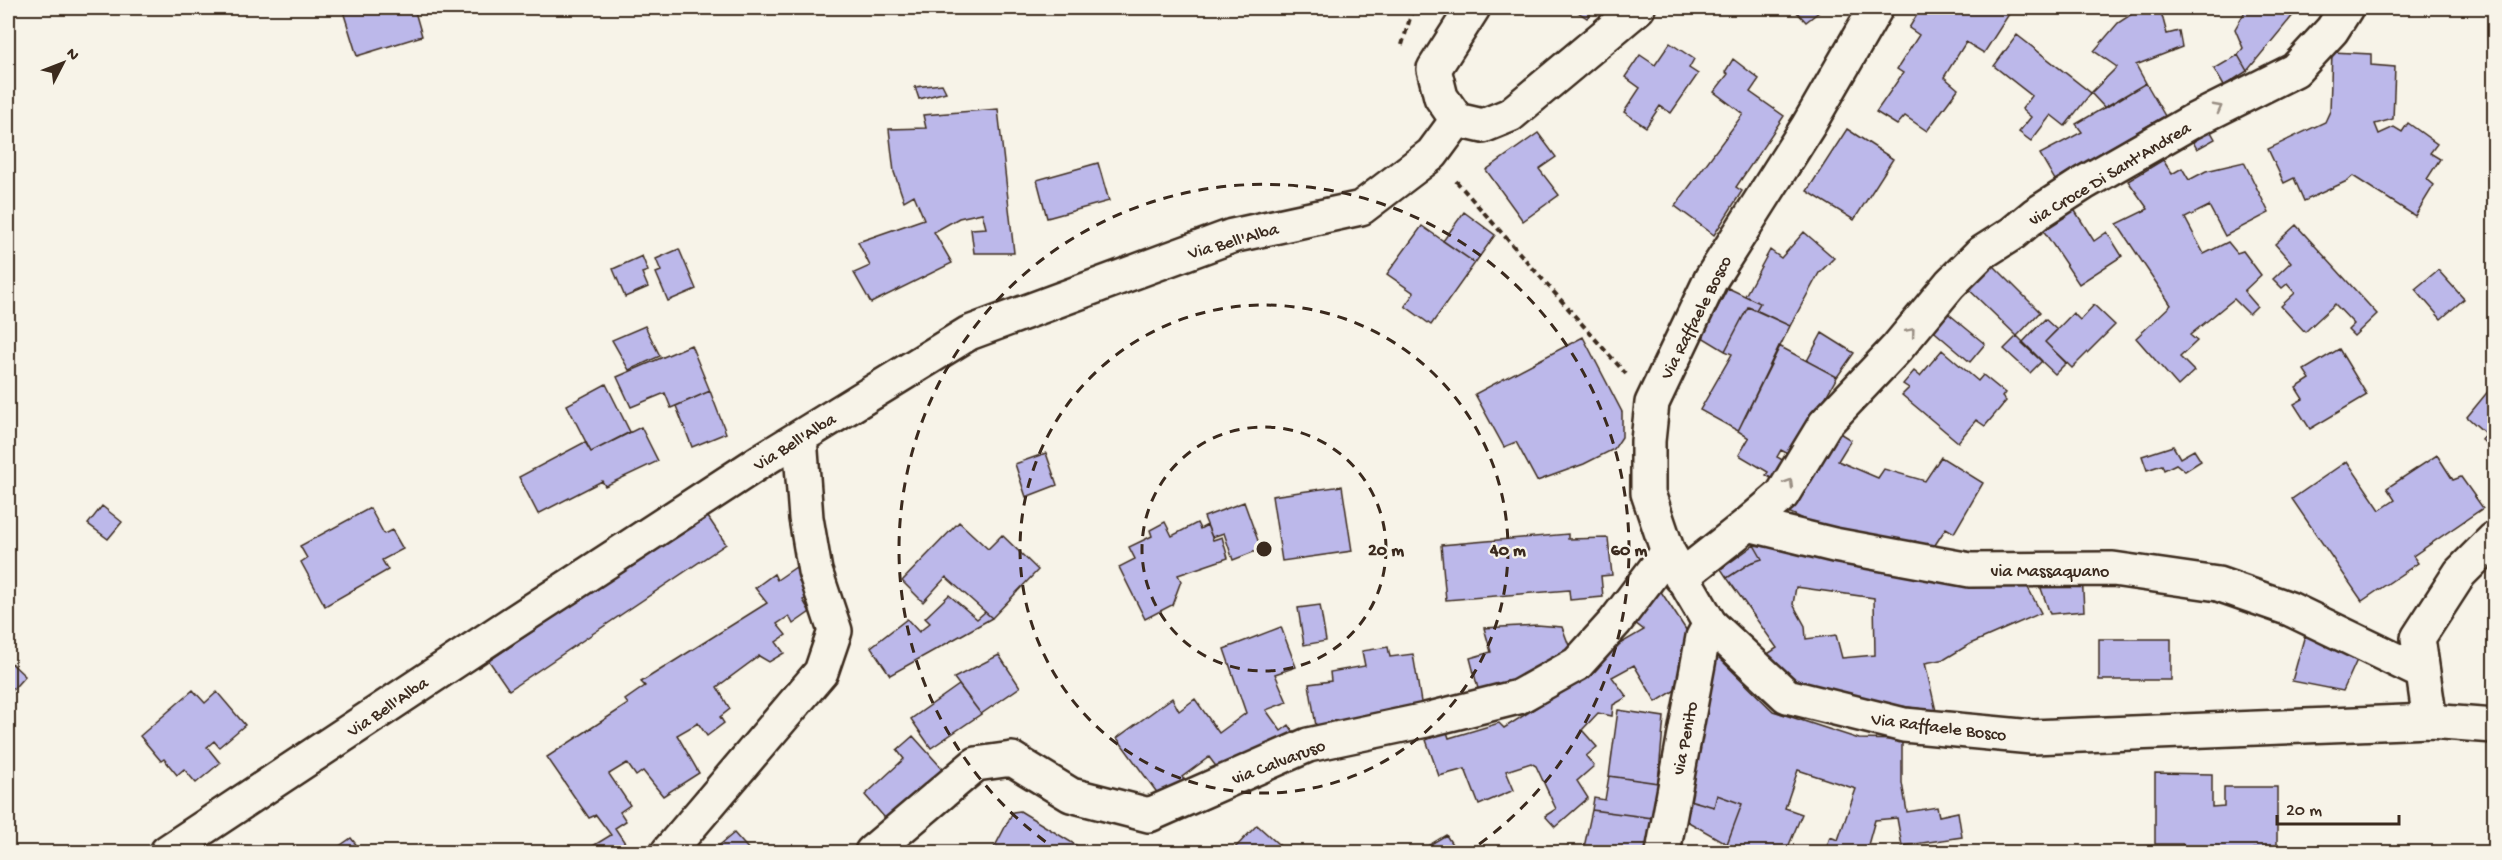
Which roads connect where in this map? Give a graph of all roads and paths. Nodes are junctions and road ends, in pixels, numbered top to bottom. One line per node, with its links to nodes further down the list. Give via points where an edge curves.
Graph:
1 (1473, 8): 5 (street, via 1434,69 1441,97)
2 (1638, 8): 5 (street, via 1510,115 1483,126)
3 (1876, 8): 7 (street, Via Raffaele Bosco, via 1808,126 1711,279)
4 (2346, 8): 9 (street, via Croce Di Sant'Andrea, one-way to 4, via 1782,495 1825,424 1980,254 2084,183 2191,122 2295,70 2332,30)
5 (1457, 120): 6 (street, Via Bell'Alba)
6 (1424, 144): 7 (path); 8 (street, Via Bell'Alba, via 1361,208 1232,236 969,333)
7 (1652, 403): 11 (street, Via Raffaele Bosco, via 1648,493)
8 (800, 438): 16 (street, Via Bell'Alba); 17 (street, via 813,560 835,631 821,672)
9 (1748, 524): 11 (street); 13 (street, via Massaquano, via 1834,545 1970,570 2113,569 2218,584 2290,609)
10 (2494, 539): 13 (street, via 2460,573 2418,638)
11 (1675, 565): 12 (street, Via Raffaele Bosco); 18 (street, via Calvaruso, via 1577,664 1518,697 1308,745 1149,815 1071,795 1012,759 976,764)
12 (1710, 624): 14 (street, Via Raffaele Bosco, via 1787,696 1904,726 2032,737); 19 (street, via Penito, via 1703,637)
13 (2423, 673): 14 (street)
14 (2430, 721): 15 (street, Via Raffaele Bosco)
15 (2494, 726)
16 (167, 852)
17 (668, 852)
18 (872, 852)
19 (1663, 852)

